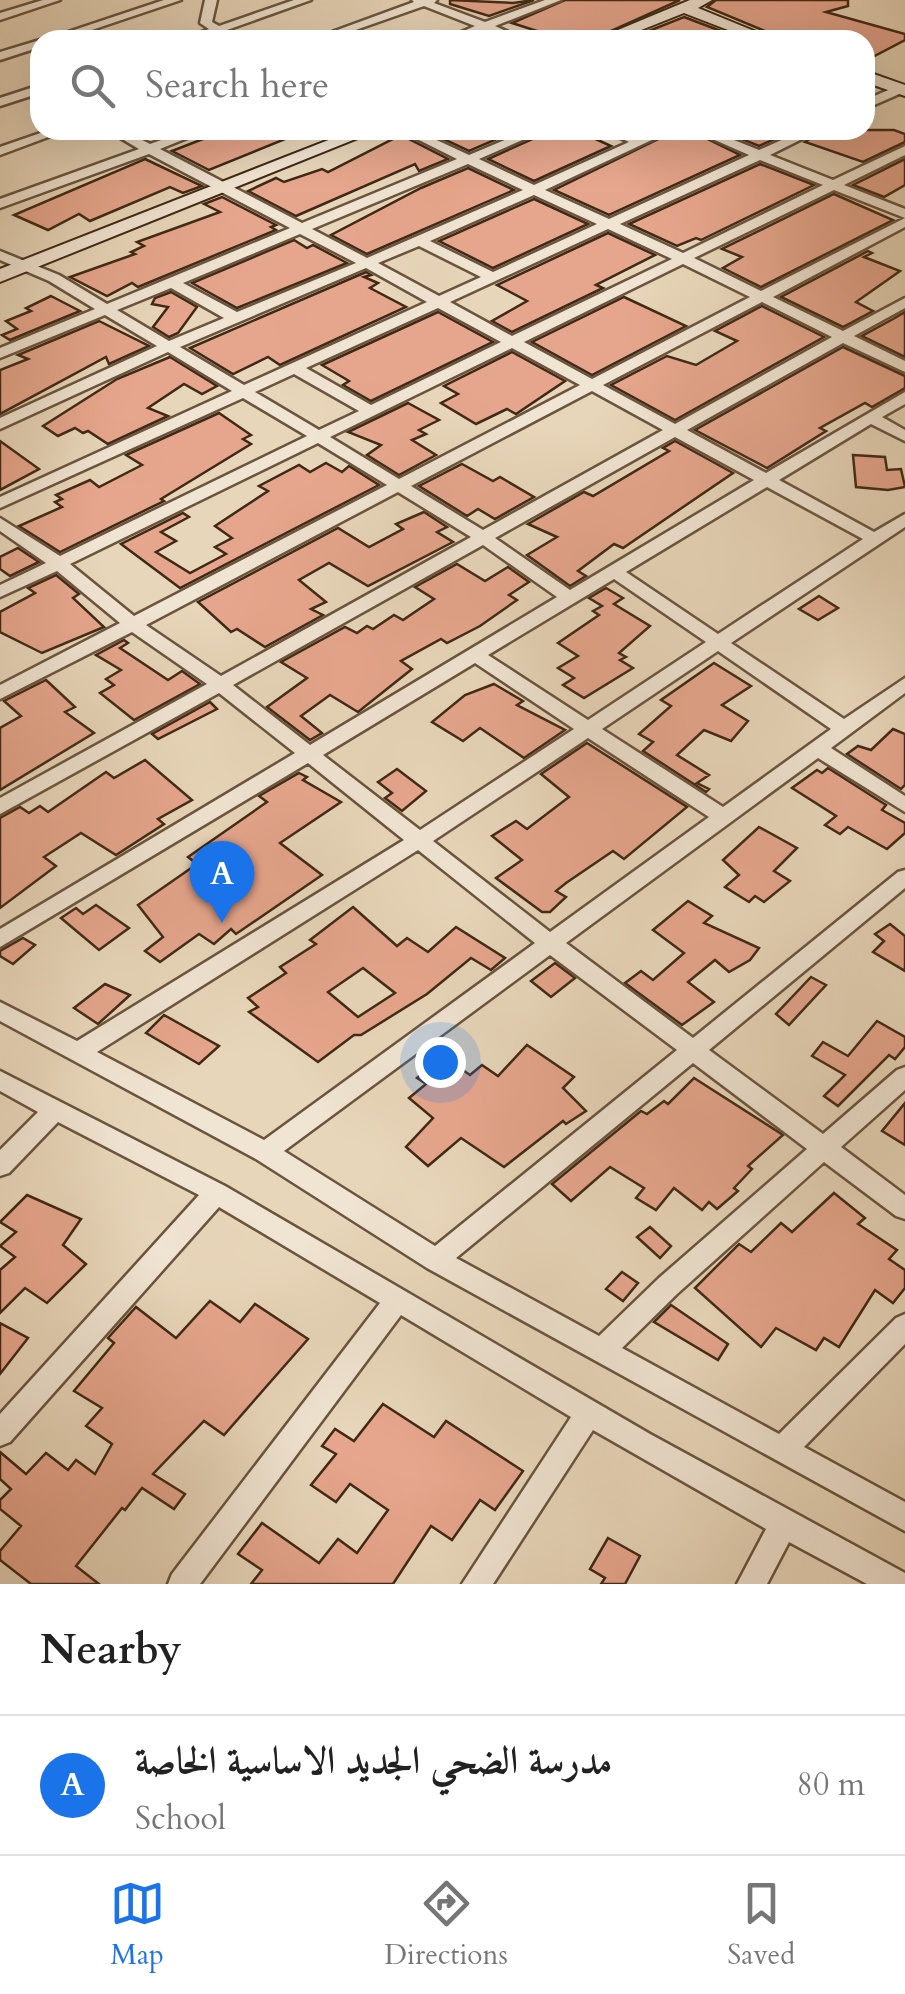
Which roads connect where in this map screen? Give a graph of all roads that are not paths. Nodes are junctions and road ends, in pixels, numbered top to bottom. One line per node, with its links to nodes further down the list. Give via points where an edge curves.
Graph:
1 (54, 0): 8 (street)
2 (174, 0): 10 (street)
3 (211, 0): 11 (street, via 206,20)
4 (304, 0): 11 (street)
5 (555, 0): 9 (street)
6 (424, 1): 9 (street); 12 (street)
7 (697, 2): 15 (street); 16 (street)
8 (0, 17)
9 (484, 27): 13 (street); 14 (street)
10 (81, 30)
11 (216, 30)
12 (344, 30)
13 (476, 30)
14 (492, 30)
15 (627, 30)
16 (746, 30)
17 (30, 46): 18 (street)
18 (0, 56)
19 (875, 80): 20 (street)
20 (902, 90): 22 (street)
21 (30, 93): 23 (street)
22 (875, 101)
23 (0, 102)
24 (32, 140): 37 (street)
25 (131, 140): 35 (street)
26 (173, 140): 35 (street)
27 (344, 140): 41 (street)
28 (428, 140): 39 (street)
29 (514, 140): 39 (street)
30 (634, 140): 34 (street)
31 (644, 140): 34 (street)
32 (722, 140): 38 (street)
33 (794, 140): 38 (street)
34 (639, 142): 42 (street)
35 (148, 149): 41 (street); 43 (street)
36 (905, 150): 40 (street)
37 (0, 151)
38 (761, 156): 40 (street); 46 (street)
39 (470, 158): 42 (street); 47 (street)
40 (834, 185): 44 (street); 50 (street)
41 (224, 188): 47 (street); 52 (street)
42 (537, 189): 46 (street); 48 (street)
43 (0, 204)
44 (905, 214)
45 (905, 222): 56 (street)
46 (610, 224): 50 (street); 54 (street)
47 (299, 228): 51 (street); 55 (street)
48 (419, 242): 51 (street); 54 (street)
49 (0, 255): 52 (street)
50 (686, 260): 56 (street); 62 (street)
51 (367, 263): 57 (street); 60 (street)
52 (25, 267): 53 (street); 59 (street)
53 (0, 276)
54 (490, 276): 57 (street)
55 (171, 282): 59 (street); 60 (street)
56 (763, 296): 61 (street); 67 (street)
57 (436, 301): 62 (street); 66 (street)
58 (905, 302): 61 (street)
59 (106, 309): 63 (street); 64 (street)
60 (236, 318): 63 (street)
61 (844, 338): 65 (street); 73 (street)
62 (510, 341): 67 (street); 70 (street)
63 (167, 347): 68 (street); 72 (street)
64 (0, 353)
65 (905, 366)
66 (294, 368): 68 (street); 70 (street)
67 (588, 386): 73 (street); 77 (street)
68 (240, 391): 74 (street); 78 (street)
69 (905, 397): 71 (street)
70 (369, 410): 74 (street)
71 (871, 418): 75 (street); 76 (street)
72 (0, 424)
73 (672, 432): 76 (street); 81 (street)
74 (318, 436): 77 (street); 83 (street)
75 (905, 436)
76 (766, 482): 82 (street); 84 (street)
77 (401, 486): 81 (street); 87 (street)
78 (0, 503)
79 (0, 523): 83 (street)
80 (903, 523): 82 (street)
81 (483, 537): 86 (street); 90 (street)
82 (875, 539): 88 (street)
83 (58, 563): 85 (street); 87 (street)
84 (614, 571): 86 (street); 88 (street)
85 (0, 592)
86 (570, 598): 89 (street)
87 (132, 623): 90 (street); 92 (street)
88 (720, 643): 93 (street); 94 (street)
89 (477, 656): 93 (street); 96 (street)
90 (220, 684): 96 (street); 98 (street)
91 (905, 684): 94 (street)
92 (0, 692)
93 (586, 728): 99 (street); 100 (street)
94 (844, 728): 95 (street)
95 (818, 748): 97 (street); 99 (street)
96 (308, 755): 100 (street); 102 (street)
97 (905, 805)
98 (0, 807)
99 (722, 817): 103 (street)
100 (421, 838): 103 (street); 106 (street)
101 (905, 877): 105 (street)
102 (0, 939)
103 (551, 944): 105 (street); 111 (street)
104 (0, 1010): 106 (street)
105 (692, 1047): 110 (street); 115 (street)
106 (77, 1053): 111 (street)
107 (905, 1076): 110 (street)
108 (0, 1080): 109 (street)
109 (54, 1111): 112 (street); 113 (street)
110 (823, 1148): 114 (street); 118 (street)
111 (265, 1152): 115 (street)
112 (0, 1166)
113 (216, 1193): 116 (street); 120 (street)
114 (905, 1210)
115 (436, 1260): 118 (street)
116 (397, 1300): 119 (street); 124 (street)
117 (905, 1326): 121 (street)
118 (601, 1351): 121 (street)
119 (588, 1415): 123 (street); 125 (street)
120 (0, 1434)
121 (783, 1449): 122 (street)
122 (905, 1517)
123 (783, 1526): 126 (street); 127 (street)
124 (187, 1582)
125 (476, 1584)
126 (751, 1584)
127 (896, 1584)

